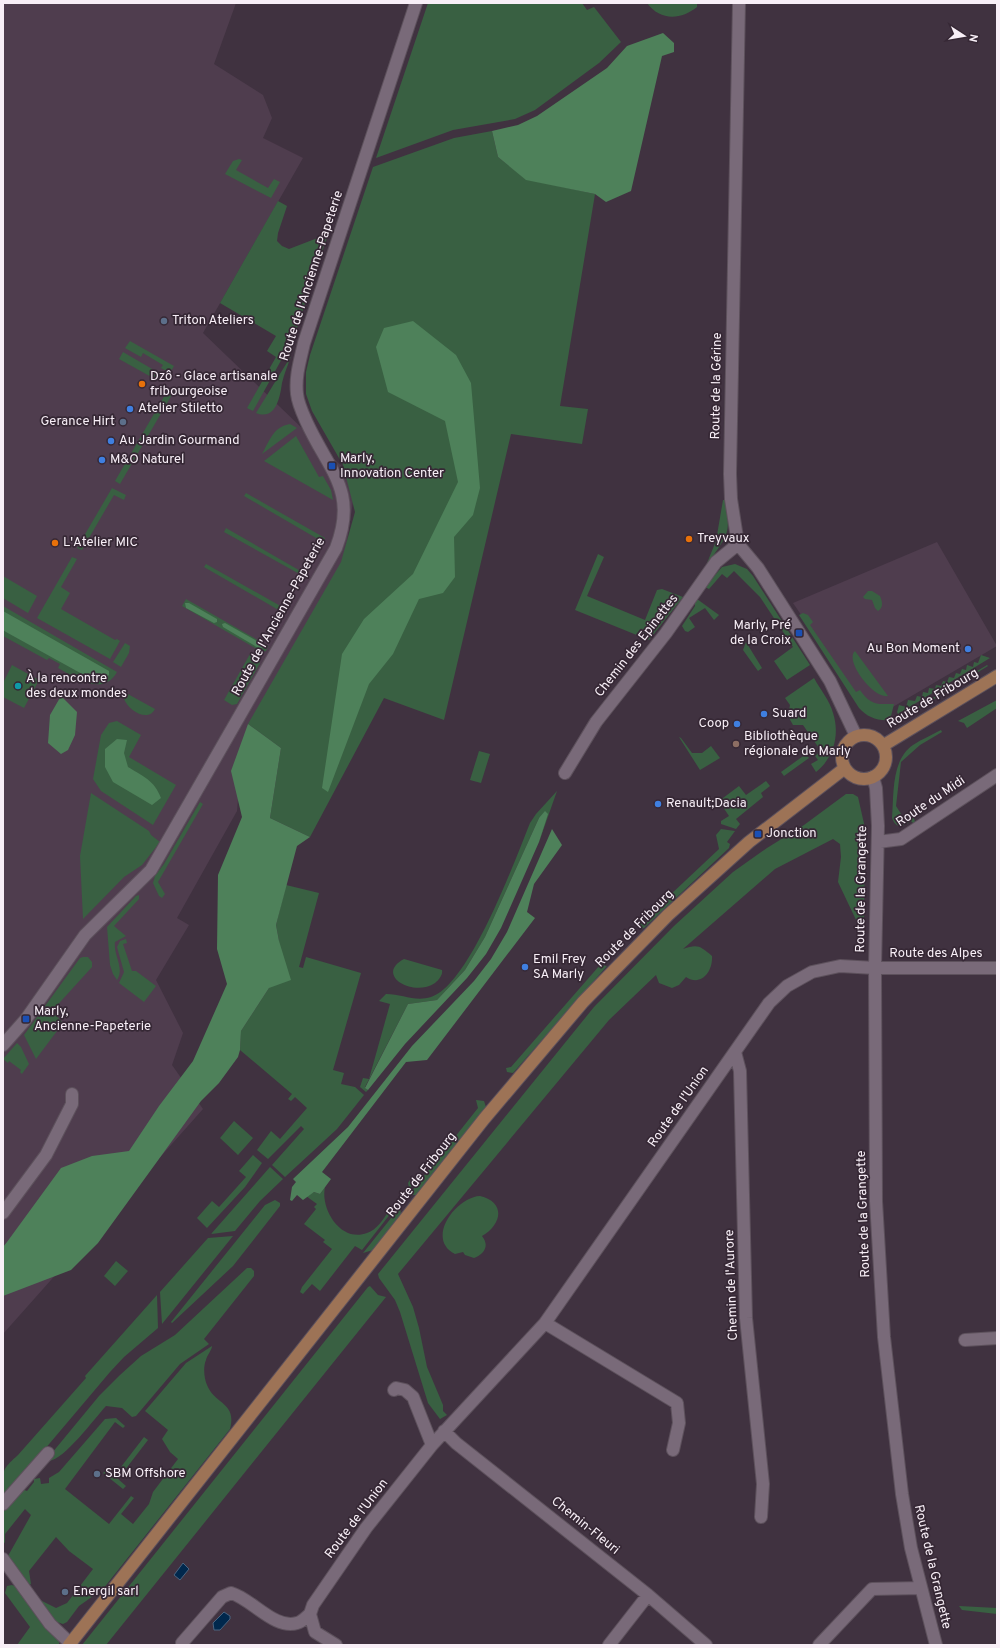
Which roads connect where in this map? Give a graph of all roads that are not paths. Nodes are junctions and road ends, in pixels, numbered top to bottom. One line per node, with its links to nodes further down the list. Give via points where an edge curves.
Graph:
1 (416, 3): 14 (street, Route de l'Ancienne-Papeterie, via 296,373 297,396 302,411 342,489 344,506 340,538 330,560 151,870 85,935 26,1019)
2 (739, 3): 3 (street, Route de la Gérine, via 730,474)
3 (738, 544): 5 (street, via 758,568 830,681); 8 (street, Chemin des Epinettes, via 716,562 666,633 596,722)
4 (997, 676): 6 (main road, Route de Fribourg)
5 (856, 736): 6 (main road, Route de Fribourg, via 872,736); 7 (main road, via 845,746 842,754)
6 (884, 745): 10 (main road, Route de Fribourg, via 886,764 879,774)
7 (845, 768): 10 (main road, via 854,777); 34 (main road, Route de Fribourg, via 749,842 668,915 583,1002 479,1125)
8 (565, 772)
9 (997, 775): 11 (street, Route du Midi, via 901,839)
10 (873, 777): 11 (street, Route de la Grangette, via 876,788)
11 (878, 842): 12 (street, Route de la Grangette)
12 (875, 968): 13 (street, Route des Alpes); 16 (street, Route de l'Union, via 840,966 812,972 787,986 769,1003); 30 (street, Route de la Grangette, via 876,1201 884,1337 902,1494)
13 (997, 968)
14 (7, 1032): 15 (street, Route de l'Ancienne-Papeterie)
15 (3, 1045)
16 (735, 1052): 19 (street, Route de l'Union); 28 (street, Chemin de l'Aurore, via 740,1071 746,1318 763,1484)
17 (72, 1094): 18 (street, via 72,1104 46,1155)
18 (3, 1213)
19 (545, 1323): 23 (street, Route de l'Union); 25 (street, via 677,1403 679,1423)
20 (997, 1338): 21 (street)
21 (965, 1340)
22 (394, 1390): 24 (street, via 405,1390 413,1397)
23 (444, 1431): 24 (street, Route de l'Union); 31 (street, Chemin-Fleuri)
24 (432, 1444): 32 (street, Route de l'Union, via 366,1528 313,1605)
25 (673, 1450)
26 (48, 1453): 27 (street)
27 (3, 1504)
28 (761, 1517)
29 (3, 1559): 34 (street, via 50,1624)
30 (921, 1588): 38 (street, via 872,1589); 39 (street, Route de la Grangette)
31 (648, 1595): 36 (street); 37 (street, Chemin-Fleuri)
32 (310, 1614): 33 (street, via 298,1623 284,1624 241,1596 231,1593 222,1597); 35 (street, via 315,1632)
33 (182, 1642)
34 (69, 1644)
35 (336, 1645)
36 (609, 1645)
37 (706, 1645)
38 (818, 1645)
39 (936, 1645)

